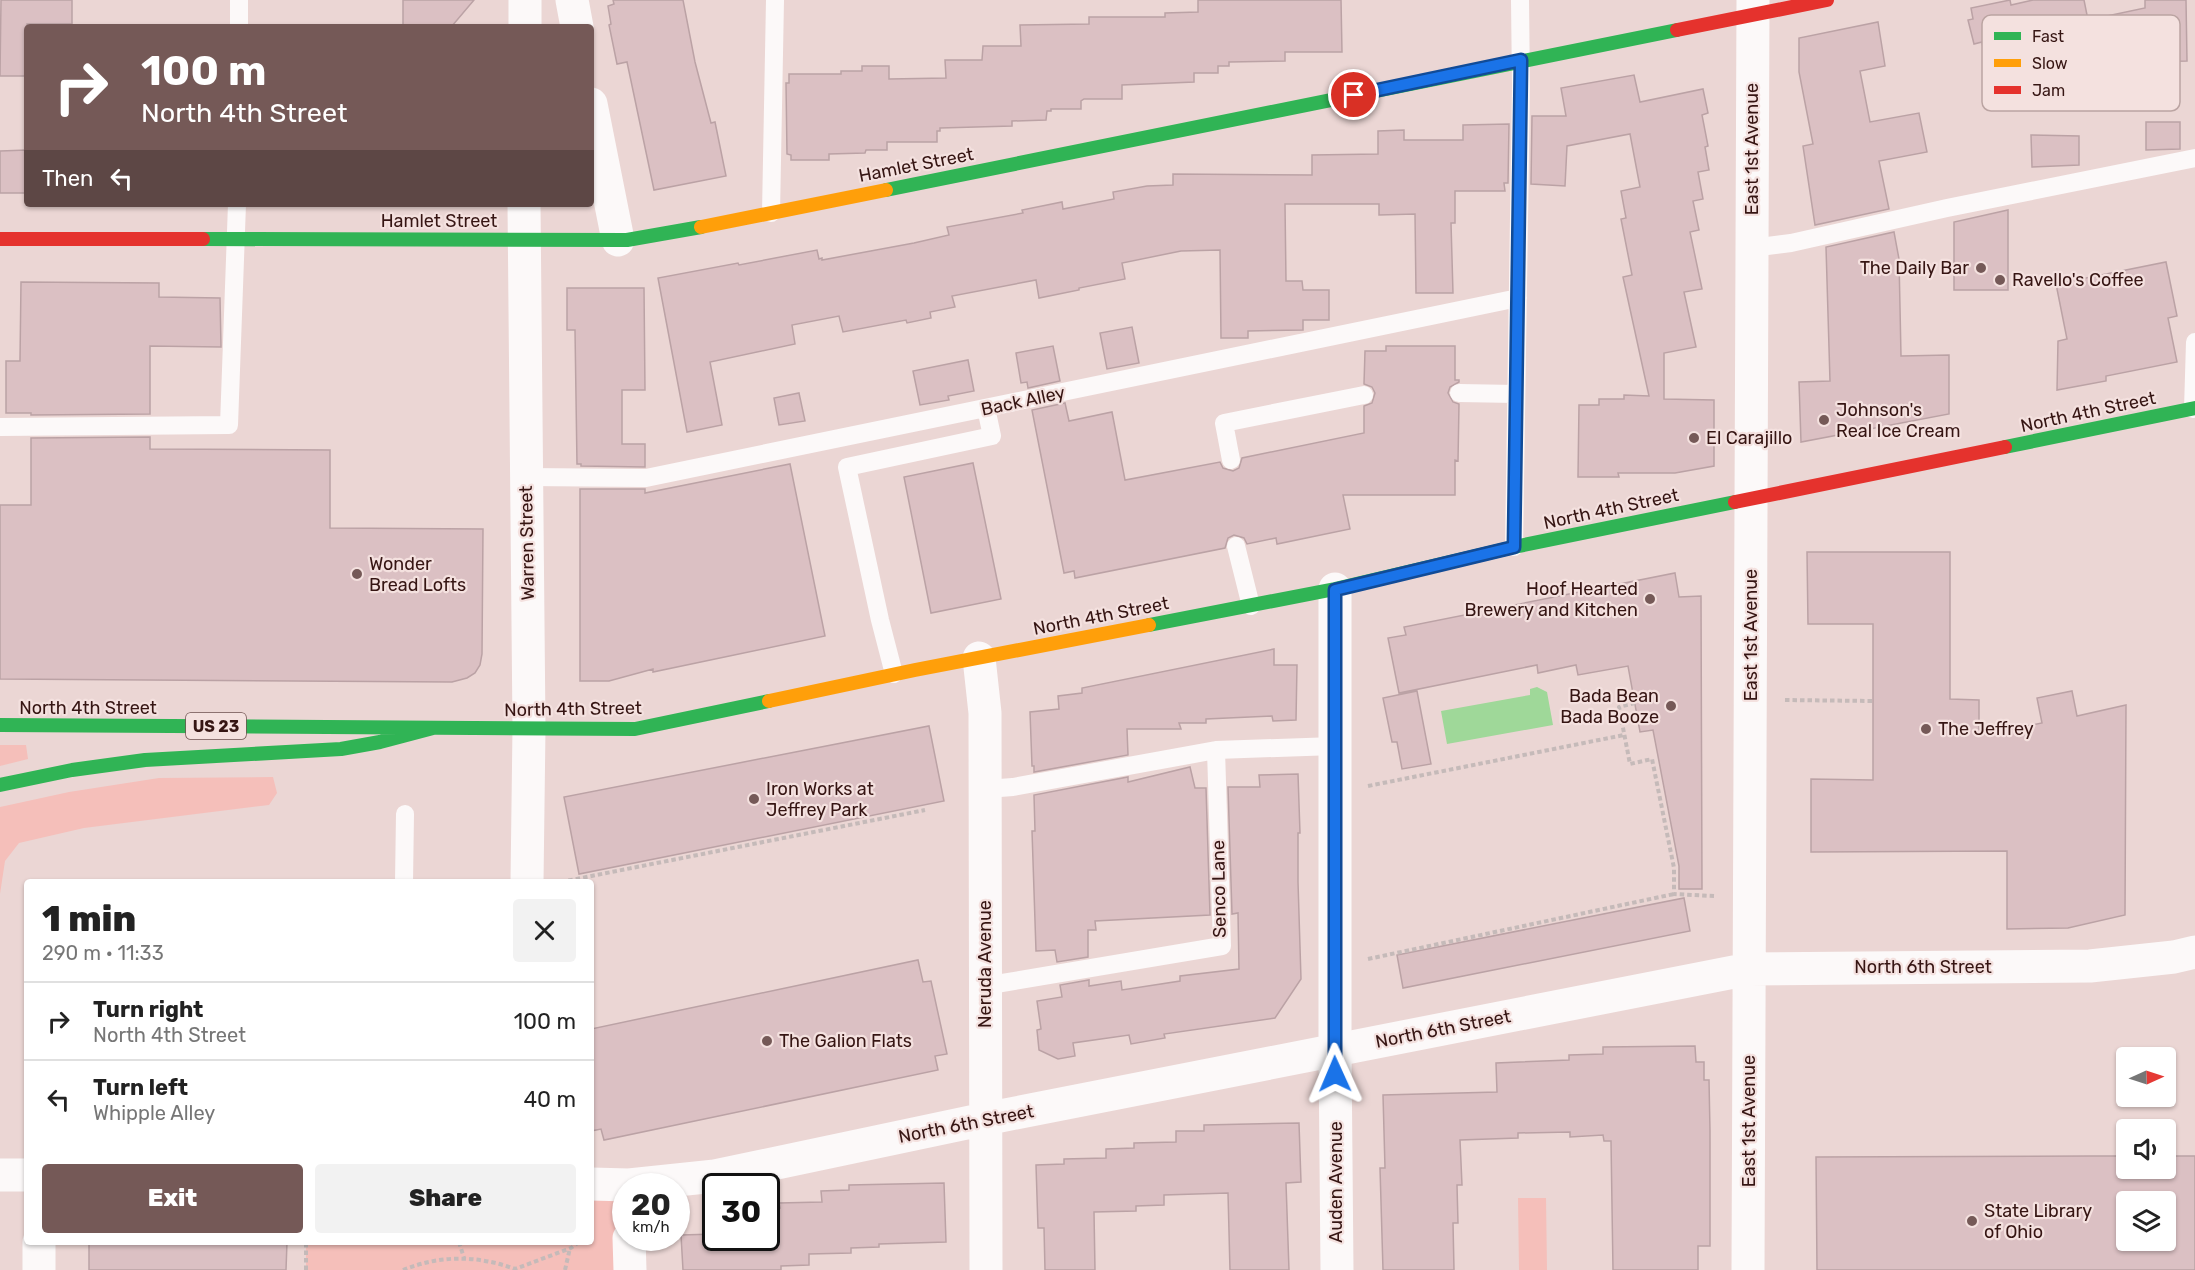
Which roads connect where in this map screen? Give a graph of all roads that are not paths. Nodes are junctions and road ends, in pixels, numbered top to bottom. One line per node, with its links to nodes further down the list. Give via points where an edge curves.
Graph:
1 (239, 0): 8 (lane)
2 (525, 0): 9 (street)
3 (572, 0): 10 (street)
4 (775, 0): 16 (lane)
5 (1520, 0): 11 (lane)
6 (1827, 0): 7 (main road, Hamlet Street)
7 (1753, 8): 11 (main road, Hamlet Street); 21 (street, East 1st Avenue)
8 (239, 24)
9 (525, 24)
10 (576, 24)
11 (1521, 60): 16 (main road, Hamlet Street); 22 (lane)
12 (594, 119): 20 (street)
13 (2195, 158): 21 (lane)
14 (237, 207): 18 (lane)
15 (524, 207): 19 (street, Warren Street)
16 (771, 213): 20 (main road, Hamlet Street)
17 (0, 239): 18 (main road, Hamlet Street)
18 (236, 239): 19 (main road, Hamlet Street); 29 (lane, via 229,425)
19 (524, 239): 20 (main road, Hamlet Street); 31 (street, Warren Street)
20 (618, 240)
21 (1752, 248): 32 (street, East 1st Avenue)
22 (1518, 298): 25 (lane); 27 (lane, Back Alley)
23 (2195, 342): 28 (lane)
24 (1459, 393): 25 (lane)
25 (1516, 394): 34 (lane)
26 (1364, 395): 30 (lane, via 1224,423)
27 (986, 408): 31 (lane, Back Alley, via 646,478); 38 (lane, via 992,436 847,466)
28 (2194, 408): 32 (main road, North 4th Street / US 23)
29 (0, 427)
30 (1231, 460)
31 (526, 477): 41 (street, Warren Street)
32 (1751, 499): 34 (main road, North 4th Street / US 23); 50 (street, East 1st Avenue)
33 (1236, 546): 36 (lane)
34 (1514, 547): 35 (main road, North 4th Street / US 23)
35 (1335, 590): 36 (main road, North 4th Street / US 23); 42 (street, Auden Avenue)
36 (1251, 606): 37 (main road, North 4th Street / US 23)
37 (979, 658): 38 (main road, North 4th Street / US 23); 45 (street, Neruda Avenue, via 985,713)
38 (894, 674): 41 (main road, North 4th Street / US 23, via 635,729)
39 (0, 725): 40 (main road, North 4th Street / US 23)
40 (432, 728): 41 (main road, North 4th Street / US 23); 44 (main road, via 361,746 192,756 62,772)
41 (529, 729): 48 (street, Warren Street)
42 (1335, 746): 43 (lane); 52 (street, Auden Avenue)
43 (1216, 750): 45 (lane); 51 (lane, Senco Lane, via 1222,946)
44 (0, 785)
45 (986, 789): 51 (street, Neruda Avenue)
46 (405, 814): 47 (lane)
47 (404, 879)
48 (527, 879)
49 (2195, 952): 50 (street, North 6th Street, via 2090,966)
50 (1749, 969): 52 (street, North 6th Street); 65 (street, East 1st Avenue)
51 (984, 986): 53 (street, Neruda Avenue)
52 (1335, 1051): 53 (street, North 6th Street); 64 (street, Auden Avenue)
53 (985, 1119): 56 (street, North 6th Street); 63 (street, Neruda Avenue)
54 (0, 1175): 55 (street)
55 (24, 1175)
56 (690, 1179)
57 (594, 1184): 58 (street, North 6th Street)
58 (612, 1185)
59 (39, 1245): 61 (street)
60 (629, 1251): 62 (street)
61 (39, 1270)
62 (630, 1270)
63 (986, 1270)
64 (1337, 1270)
65 (1748, 1270)

